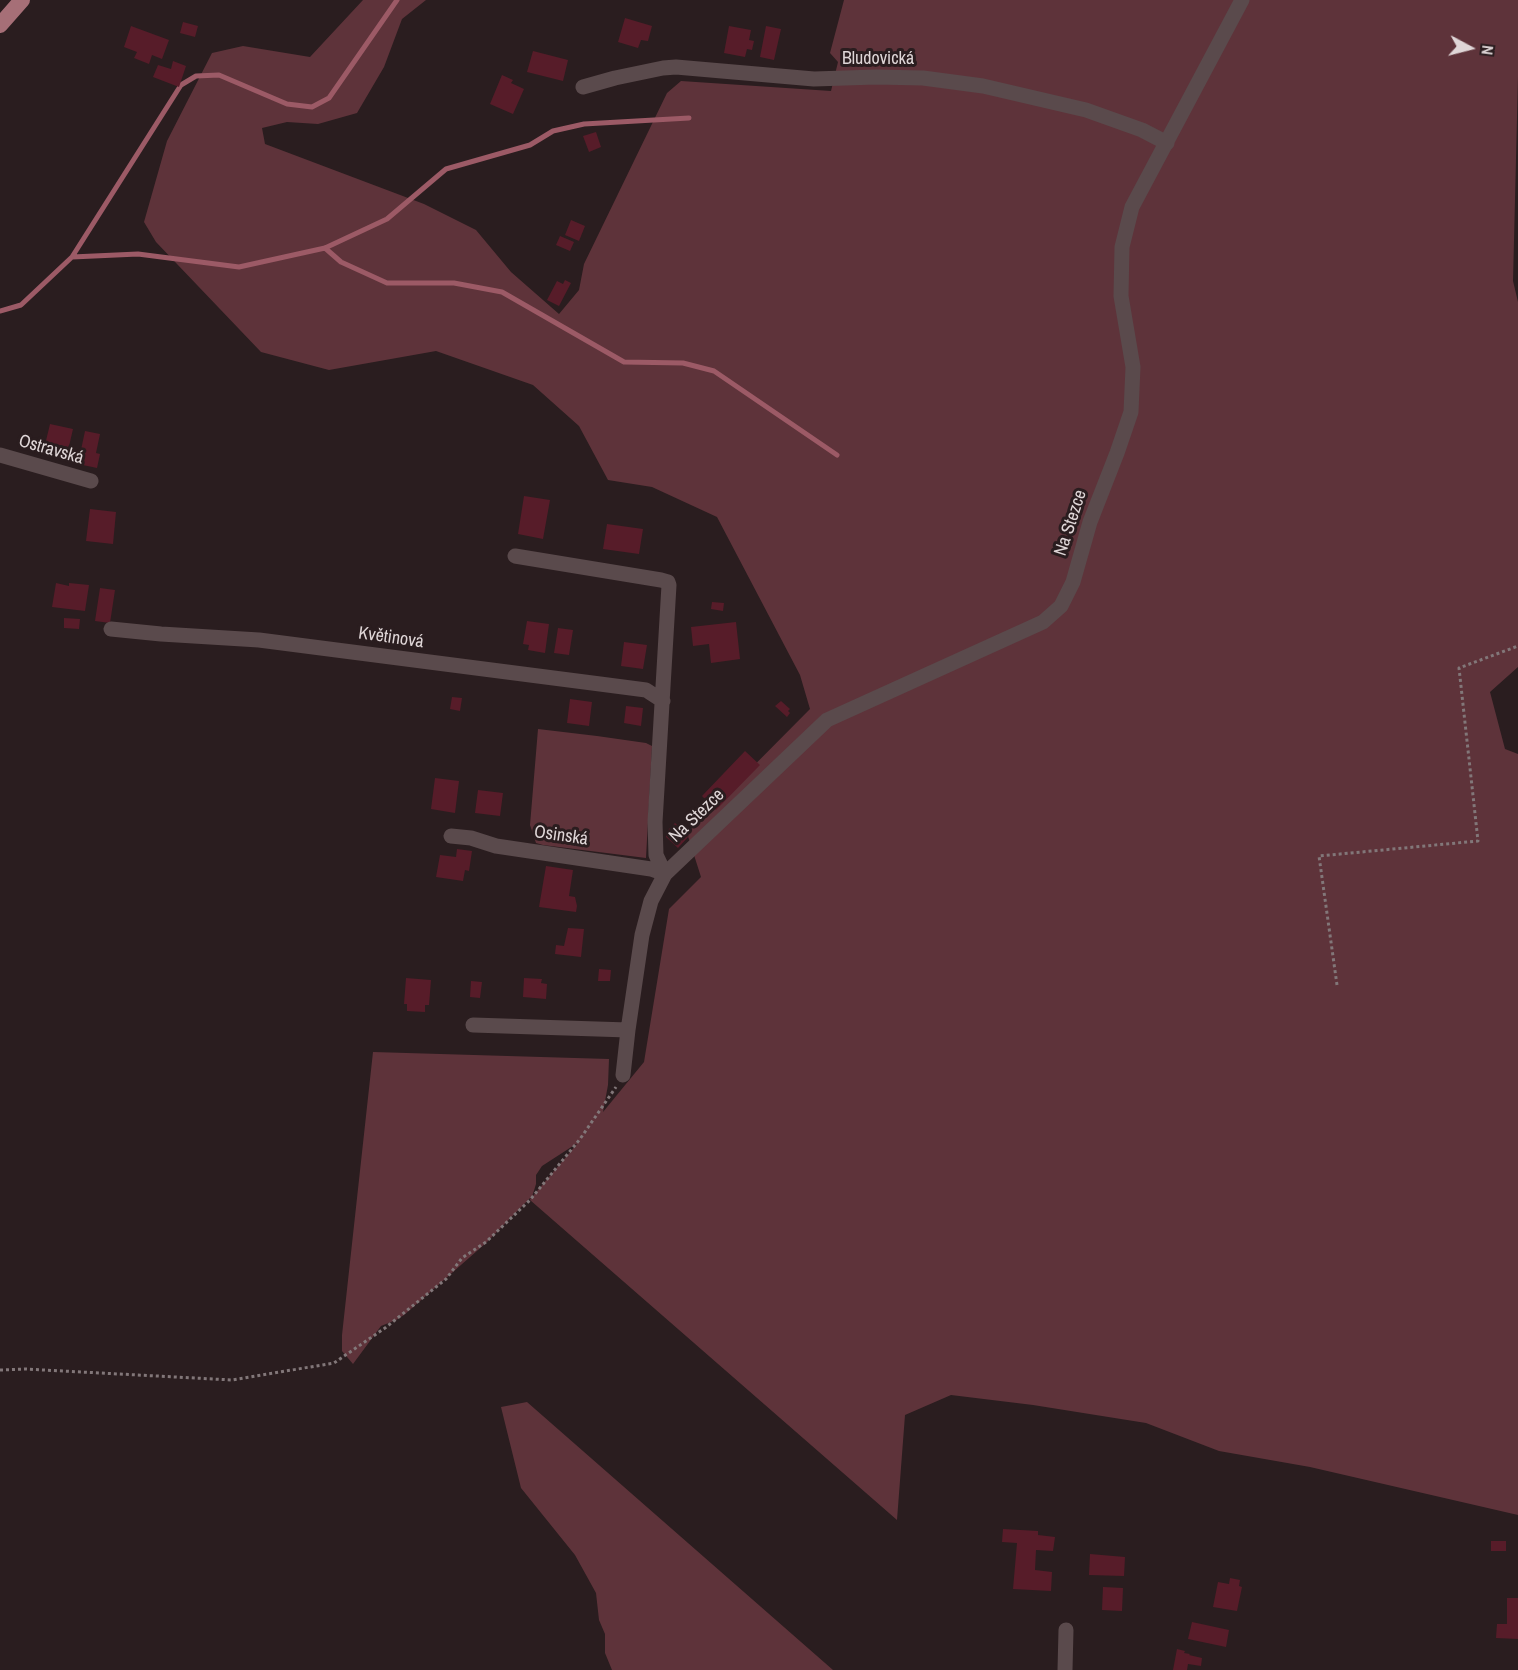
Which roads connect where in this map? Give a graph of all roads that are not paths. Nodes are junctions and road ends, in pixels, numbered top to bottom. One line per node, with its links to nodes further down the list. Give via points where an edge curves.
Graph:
1 (22, 0): 3 (main road)
2 (1242, 0): 5 (street, Na Stezce)
3 (0, 24)
4 (583, 87): 5 (street, Bludovická, via 676,67 814,79 923,78 984,86 1086,110)
5 (1167, 143): 12 (street, Na Stezce, via 1132,207 1122,247 1121,296 1133,367 1131,412 1090,522 1073,582 1061,606 1043,622 827,720)
6 (0, 455): 7 (street, Ostravská)
7 (91, 481)
8 (515, 556): 10 (street, Na Stezce, via 668,582)
9 (111, 628): 10 (street, Květinová, via 259,640 646,690)
10 (663, 700): 12 (street, Na Stezce, via 654,842)
11 (451, 836): 12 (street, Osinská)
12 (665, 873): 14 (street, Na Stezce, via 651,901 642,935)
13 (473, 1025): 14 (street)
14 (628, 1030): 15 (street, Na Stezce)
15 (623, 1075)
16 (1066, 1630): 17 (street)
17 (1065, 1670)

